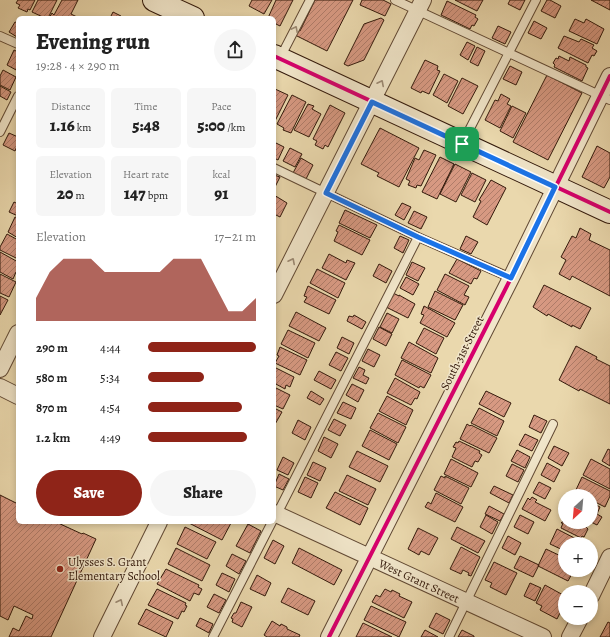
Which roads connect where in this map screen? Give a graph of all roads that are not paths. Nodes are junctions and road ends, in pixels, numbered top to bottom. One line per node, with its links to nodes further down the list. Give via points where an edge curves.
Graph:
1 (154, 0): 6 (main road)
2 (310, 0): 10 (lane, one-way to 2)
3 (395, 0): 5 (lane)
4 (536, 0): 9 (lane)
5 (420, 5): 9 (lane); 14 (street, one-way to 5)
6 (183, 12)
7 (0, 36): 8 (lane)
8 (16, 43)
9 (510, 53): 12 (lane); 16 (lane)
10 (277, 58): 14 (main road)
11 (610, 76): 12 (street, South 31st Street)
12 (605, 98): 18 (street, South 31st Street)
13 (16, 100): 15 (lane)
14 (372, 102): 16 (main road); 19 (street)
15 (0, 132)
16 (462, 144): 18 (main road)
17 (276, 169): 19 (lane)
18 (555, 187): 20 (main road); 22 (street, South 31st Street)
19 (326, 193): 21 (lane); 23 (street, one-way to 19)
20 (610, 212)
21 (418, 237): 22 (lane); 29 (lane)
22 (511, 278): 34 (street, South 31st Street)
23 (276, 291)
24 (16, 338): 25 (street)
25 (0, 369)
26 (0, 387): 27 (street)
27 (16, 395)
28 (553, 424): 36 (lane)
29 (276, 513)
30 (276, 518): 34 (street, West Grant Street)
31 (158, 524): 38 (street, one-way to 31)
32 (270, 524): 39 (lane)
33 (610, 557): 35 (street)
34 (369, 558): 36 (street, West Grant Street); 40 (street, South 31st Street)
35 (596, 585)
36 (467, 603): 41 (lane); 42 (street, West Grant Street)
37 (576, 625): 43 (street)
38 (102, 637)
39 (213, 637)
40 (329, 637)
41 (449, 637)
42 (543, 637)
43 (570, 637)

